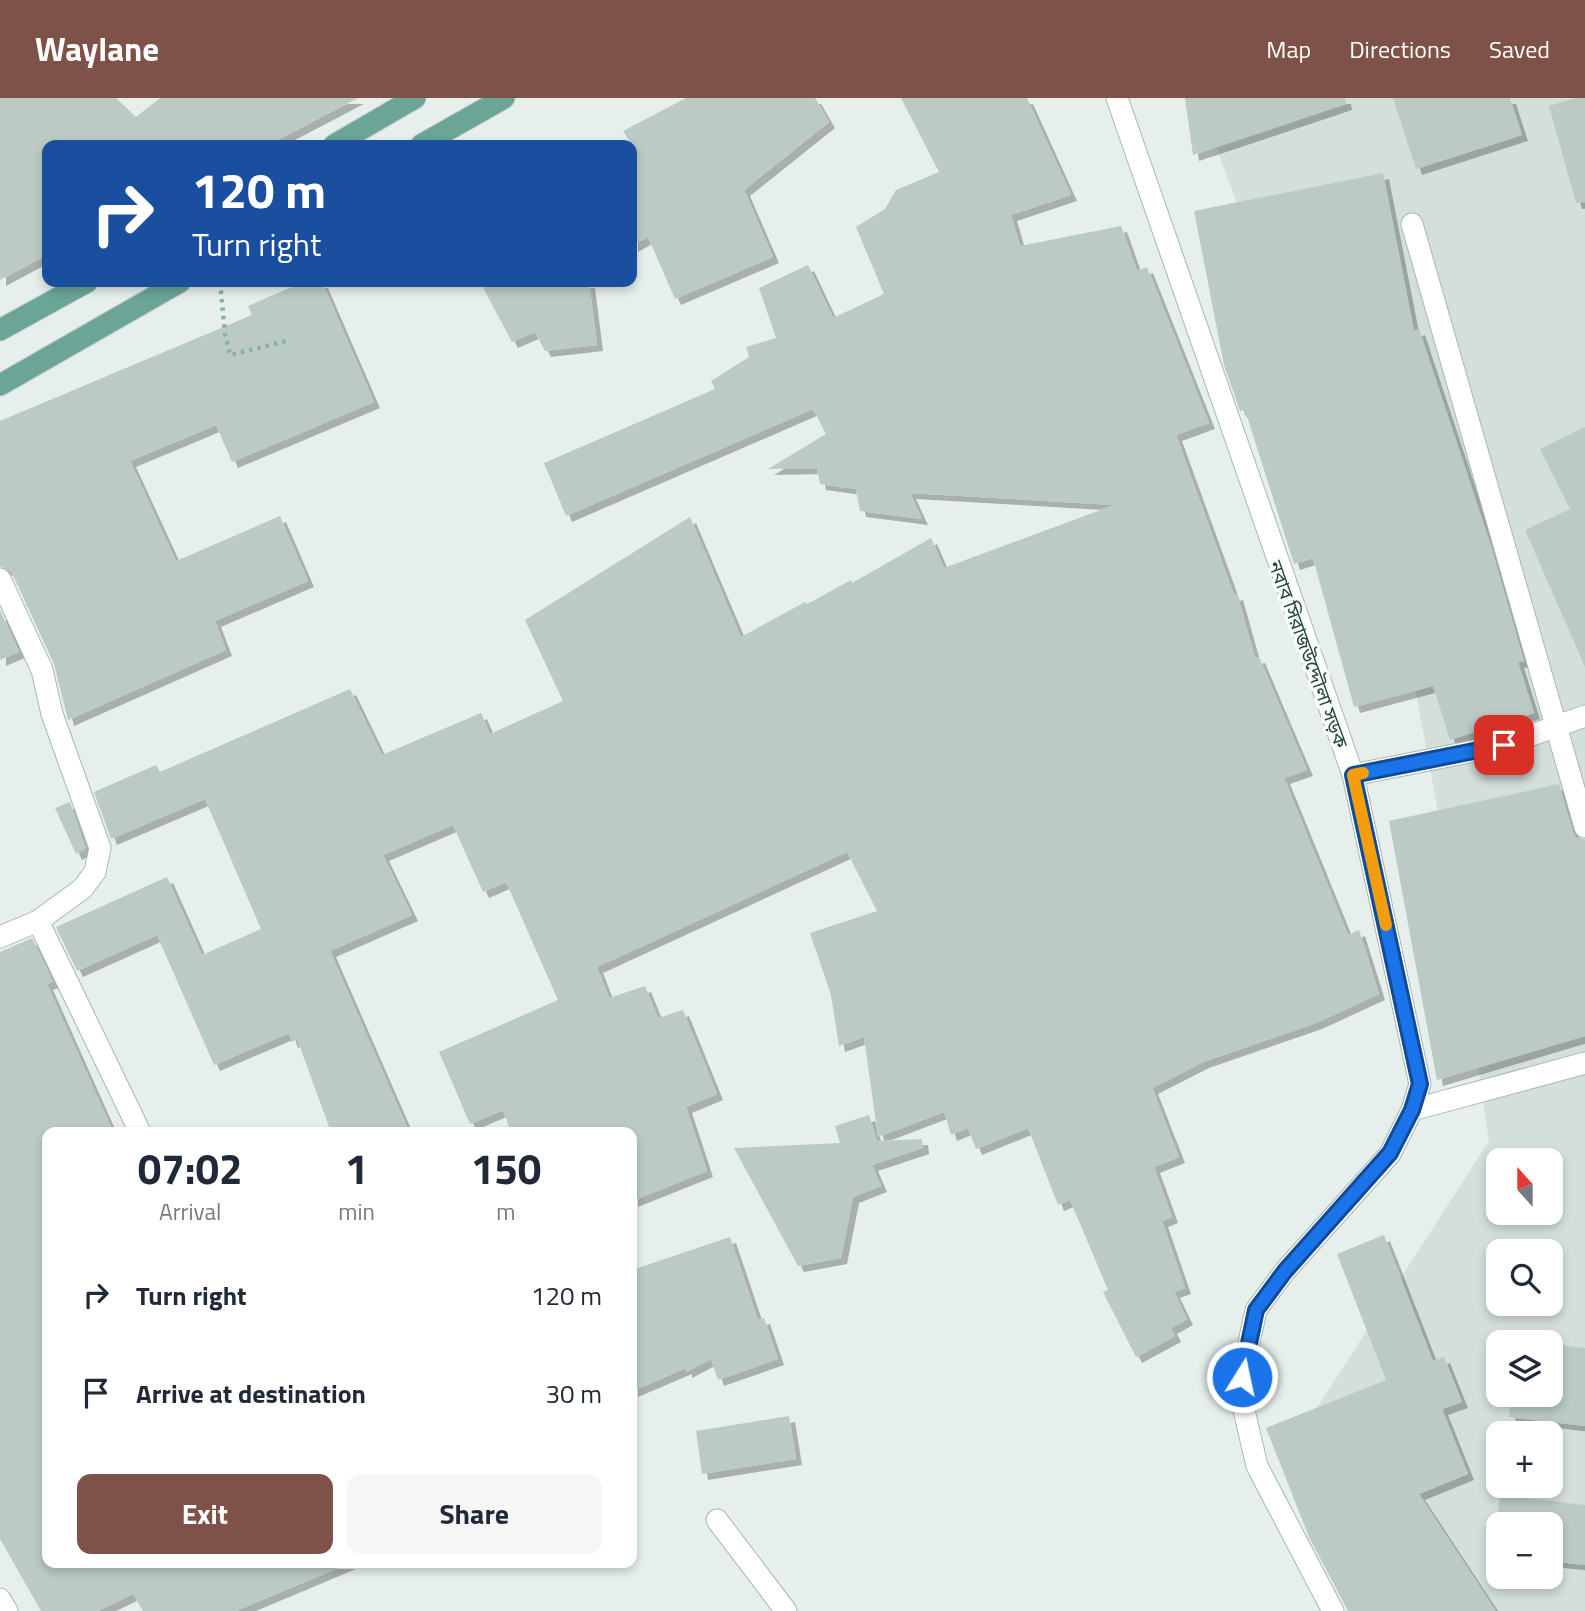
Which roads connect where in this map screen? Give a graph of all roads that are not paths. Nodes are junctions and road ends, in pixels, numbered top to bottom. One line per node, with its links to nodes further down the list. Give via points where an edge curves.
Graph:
1 (415, 98): 4 (main road)
2 (504, 98): 6 (main road)
3 (1117, 98): 15 (street, নবাব সিরাজউদ্দৌলা সড়ক)
4 (389, 105): 5 (main road)
5 (341, 140)
6 (430, 140)
7 (1412, 224): 14 (street)
8 (78, 287): 10 (main road)
9 (171, 287): 11 (main road)
10 (0, 330)
11 (0, 385)
12 (0, 579): 17 (street, via 42,670 52,714 100,848 95,872 82,889)
13 (1585, 716): 14 (street)
14 (1557, 726): 15 (street, via 1504,745); 16 (street)
15 (1353, 775): 20 (street, নবাব সিরাজউদ্দৌলা সড়ক, via 1420,1084)
16 (1585, 827)
17 (38, 921): 18 (street); 21 (street)
18 (0, 937)
19 (1585, 1063): 20 (street)
20 (1412, 1110): 26 (street, নবাব সিরাজউদ্দৌলা সড়ক, via 1390,1153 1256,1310 1245,1361 1240,1393 1256,1466)
21 (137, 1127)
22 (717, 1520): 25 (street)
23 (0, 1599): 24 (street)
24 (8, 1611)
25 (786, 1611)
26 (1333, 1611)

